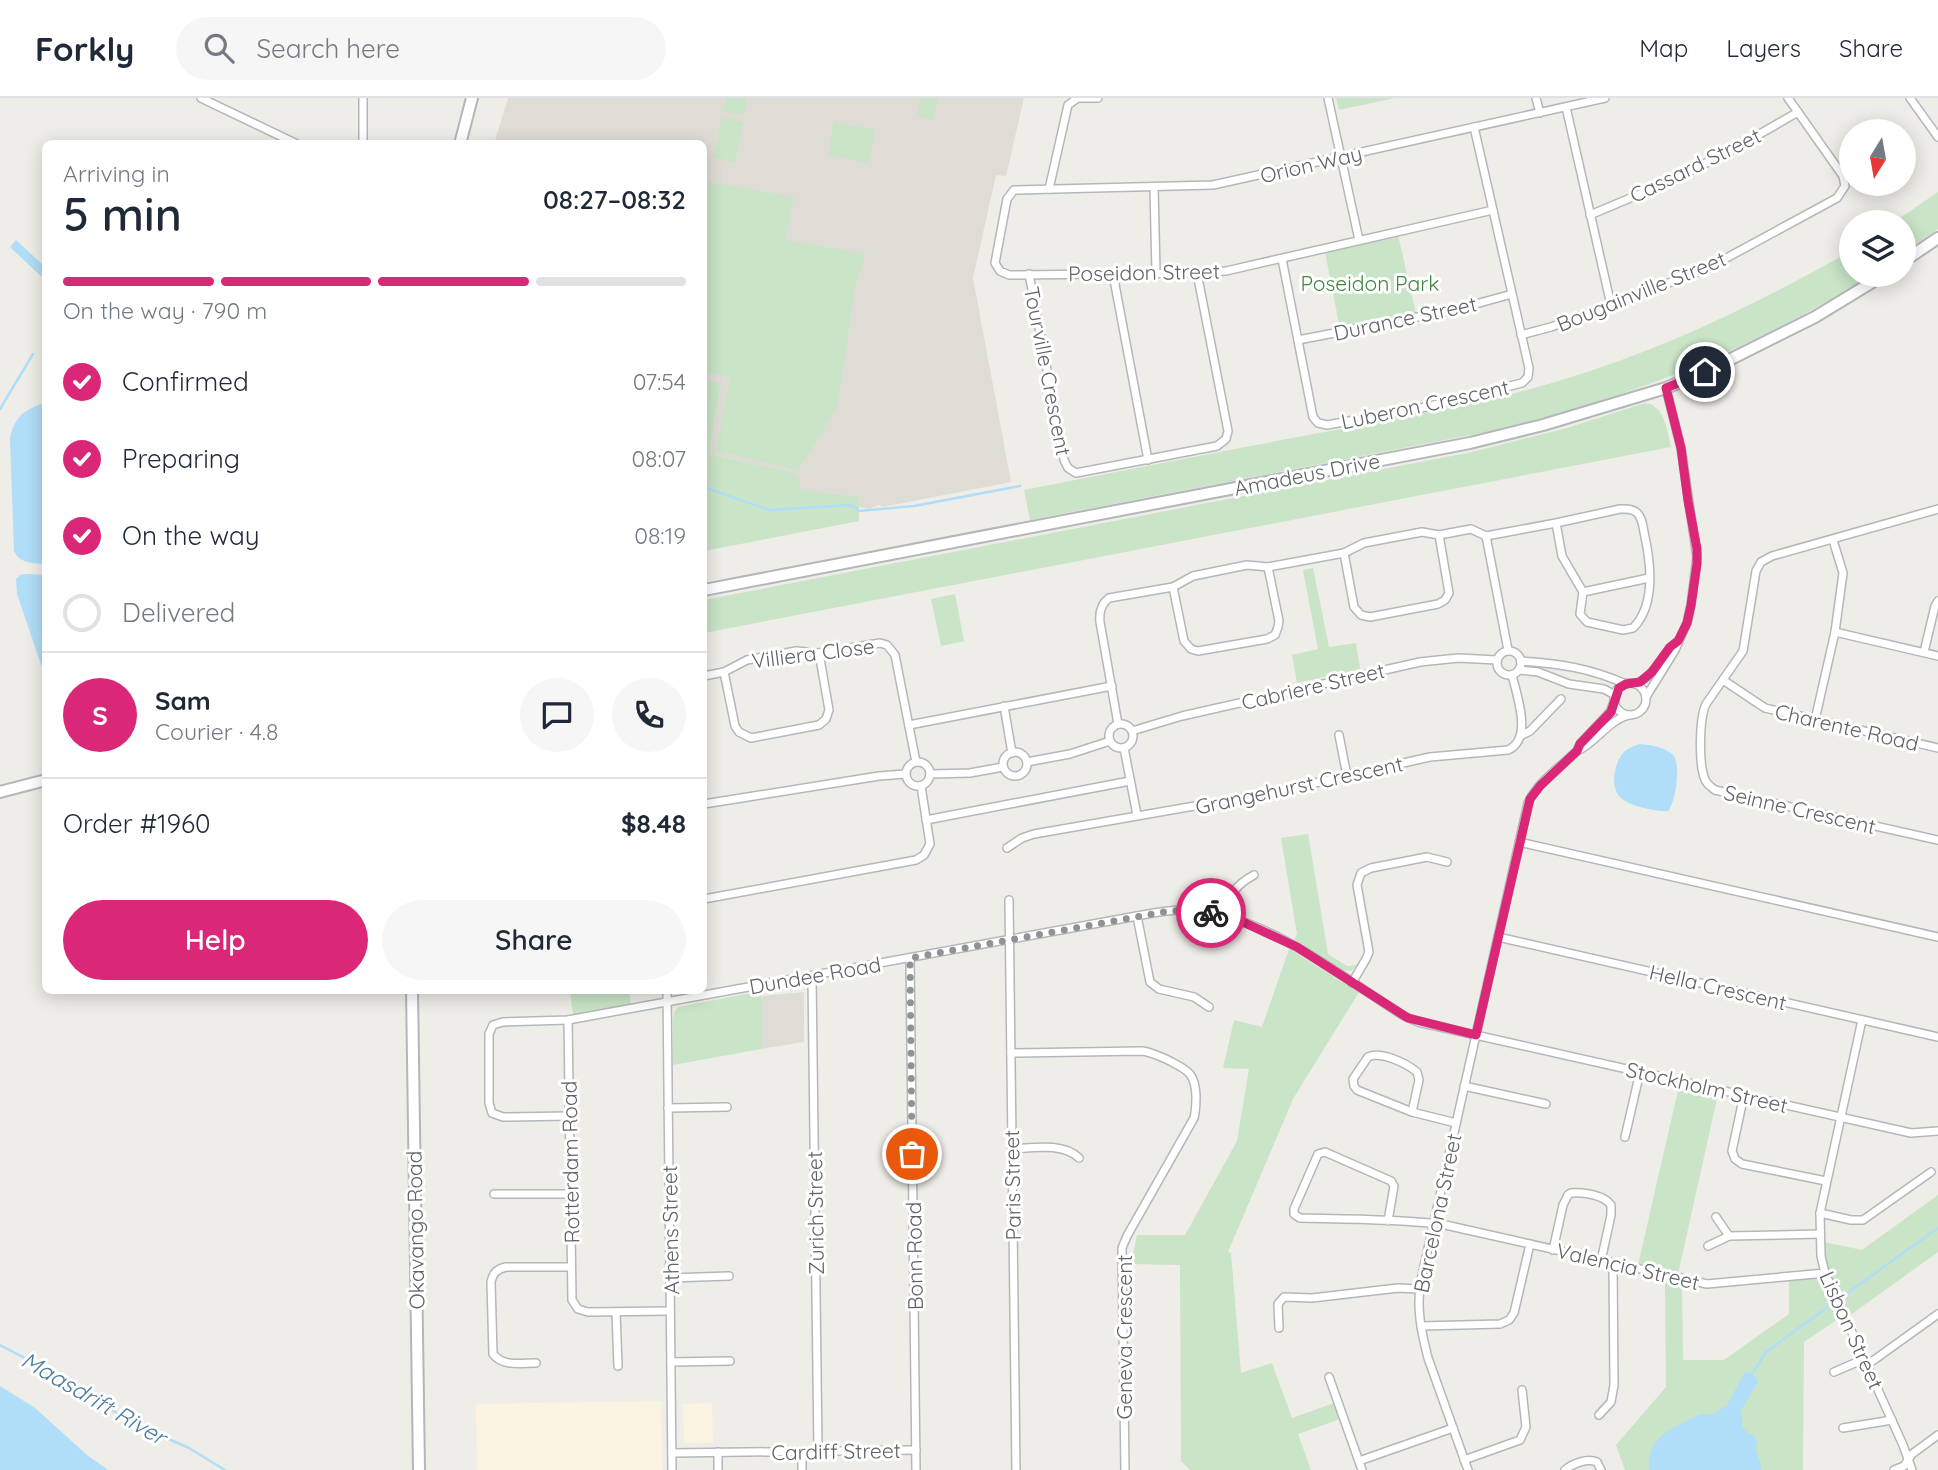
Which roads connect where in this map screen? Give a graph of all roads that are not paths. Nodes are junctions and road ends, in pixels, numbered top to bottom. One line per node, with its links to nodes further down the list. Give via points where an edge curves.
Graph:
1 (201, 98): 15 (street)
2 (363, 98): 16 (street)
3 (472, 98): 17 (street)
4 (1098, 98): 20 (street, via 1078,98 1068,105)
5 (1328, 98): 18 (street)
6 (1536, 98): 12 (street)
7 (1605, 98): 10 (street, Orion Way)
8 (1788, 98): 11 (street, Bougainville Street)
9 (1910, 98): 14 (street)
10 (1566, 107): 12 (street, Orion Way); 23 (street)
11 (1798, 112): 23 (street, Cassard Street, via 1677,178); 34 (street, Bougainville Street, via 1843,176 1841,194 1707,268)
12 (1540, 113): 13 (street, Orion Way)
13 (1474, 127): 18 (street, Orion Way); 22 (street, Luberon Crescent)
14 (1938, 137)
15 (289, 140)
16 (363, 140)
17 (461, 140)
18 (1341, 158): 19 (street, Orion Way, via 1213,185); 25 (street)
19 (1154, 187): 20 (street, Orion Way); 28 (street)
20 (1049, 189): 21 (street, Orion Way)
21 (1013, 191): 30 (street, Poseidon Street, via 1007,199 995,263 1006,274)
22 (1493, 210): 25 (street, Poseidon Street); 33 (street, Luberon Crescent)
23 (1590, 215): 34 (street)
24 (1938, 238): 26 (street)
25 (1359, 240): 27 (street, Poseidon Street)
26 (1916, 253)
27 (1282, 259): 29 (street, Poseidon Street); 36 (street, Luberon Crescent)
28 (1156, 273): 29 (street, Poseidon Street); 31 (street, Poseidon Street)
29 (1197, 273): 38 (street, Tourville Crescent, via 1227,436 1217,446)
30 (1029, 274): 31 (street, Poseidon Street); 38 (street, Tourville Crescent, via 1066,465 1076,473)
31 (1113, 274): 38 (street)
32 (1864, 287): 37 (street, Amadeus Drive, via 1815,317)
33 (1512, 294): 35 (street, Luberon Crescent); 36 (street, Durance Street)
34 (1611, 305): 35 (street, Bougainville Street)
35 (1521, 335): 36 (street, Luberon Crescent, via 1529,371 1519,384 1327,425 1313,416)
36 (1298, 340)
37 (1666, 388): 48 (street, Amadeus Drive, via 1470,443); 52 (street, via 1681,448 1697,557 1687,623)
38 (1149, 460)
39 (1938, 509): 43 (street, Seinne Crescent)
40 (1556, 523): 42 (street); 46 (street, via 1630,509 1642,522); 49 (street, via 1562,556)
41 (1438, 535): 42 (street, via 1471,530); 44 (street, via 1422,532 1358,545); 44 (street, via 1448,593 1438,604 1361,615 1354,607)
42 (1486, 536): 53 (street)
43 (1833, 540): 51 (street, via 1843,573); 63 (street, Seinne Crescent, via 1768,557 1759,565 1745,647)
44 (1344, 553): 45 (street)
45 (1268, 567): 47 (street, via 1247,565 1193,576); 47 (street, via 1279,627 1266,639 1193,650 1184,641)
46 (1650, 578): 49 (street); 49 (street, via 1644,610 1629,629 1585,622 1580,614)
47 (1173, 587): 65 (street, via 1109,598 1104,603 1100,622)
48 (707, 589)
49 (1583, 592)
50 (1938, 601): 54 (street)
51 (1835, 632): 54 (street); 72 (street)
52 (1678, 641): 64 (street, via 1644,680); 68 (street)
53 (1508, 650): 57 (street); 58 (street)
54 (1924, 652): 56 (street)
55 (819, 653): 60 (street, Villiera Close, via 796,651 747,660); 60 (street, via 829,710 819,725 751,738 743,735 735,726); 74 (street, Villiera Close, via 873,643 890,648)
56 (1938, 656)
57 (1497, 660): 61 (street, via 1501,672); 75 (street, Cabriere Street, via 1420,662)
58 (1521, 661): 59 (street); 61 (street)
59 (1590, 670): 64 (street); 66 (street)
60 (724, 672): 62 (street, Villiera Close)
61 (1516, 672): 66 (street, via 1535,671); 76 (street)
62 (707, 675)
63 (1723, 680): 72 (street, Charente Road, via 1761,707); 96 (street, Seinne Crescent, via 1700,722 1706,783)
64 (1631, 684): 67 (street, via 1619,688); 68 (street, via 1641,688)
65 (1112, 686): 70 (street); 73 (street)
66 (1587, 686): 67 (street)
67 (1615, 697): 71 (street, via 1618,709); 81 (street, via 1611,712)
68 (1646, 697): 71 (street, via 1641,711)
69 (1561, 699): 76 (street, Grangehurst Crescent)
70 (1004, 706): 74 (street); 82 (street)
71 (1629, 715): 81 (street)
72 (1815, 720): 80 (street, Charente Road)
73 (1118, 724): 75 (street); 78 (street, via 1110,732)
74 (909, 725): 83 (street, Villiera Close)
75 (1132, 731): 79 (street, via 1132,741)
76 (1522, 734): 88 (street, Grangehurst Crescent, via 1508,750 1430,757)
77 (1339, 735): 88 (street)
78 (1110, 741): 79 (street); 84 (street)
79 (1124, 748): 90 (street)
80 (1938, 748)
81 (1577, 751): 97 (street, Barcelona Street, via 1531,796)
82 (1012, 752): 84 (street, via 1022,754); 85 (street, via 1004,758)
83 (916, 762): 86 (street); 87 (street, via 924,764)
84 (1027, 762): 85 (street, via 1018,776)
85 (1003, 767): 87 (street)
86 (905, 774): 91 (street, via 910,784); 93 (street)
87 (930, 774): 91 (street)
88 (1347, 776): 94 (street, Grangehurst Crescent)
89 (42, 781): 92 (street)
90 (1130, 781): 94 (street); 95 (street)
91 (921, 786): 95 (street)
92 (0, 792)
93 (707, 804)
94 (1137, 815): 98 (street, Grangehurst Crescent, via 1034,834)
95 (926, 820): 101 (street, via 930,844 916,860)
96 (1938, 840)
97 (1519, 842): 105 (street); 106 (street, Barcelona Street)
98 (1007, 848)
99 (1447, 862): 110 (street, via 1427,857 1362,873 1357,885 1369,952)
100 (1254, 875): 103 (street, via 1237,886)
101 (707, 898)
102 (1009, 900): 107 (street, Paris Street)
103 (1223, 915): 104 (street, Dundee Road, via 1180,910); 110 (street, Dundee Road, via 1290,944)
104 (1136, 916): 107 (street, Dundee Road); 114 (street, via 1152,985 1194,997)
105 (1938, 936)
106 (1498, 937): 116 (street, Hella Crescent); 117 (street, Barcelona Street)
107 (1009, 939): 108 (street, Dundee Road); 119 (street, Paris Street)
108 (910, 958): 109 (street, Dundee Road); 172 (street, Bonn Road)
109 (812, 976): 113 (street, Dundee Road); 174 (street, Zurich Street)
110 (1352, 983): 117 (street, Dundee Road, via 1413,1020)
111 (412, 994): 180 (street, Okavango Road)
112 (667, 994): 113 (street, Athens Street)
113 (667, 1002): 115 (street); 125 (street, Athens Street)
114 (1209, 1007)
115 (568, 1020): 127 (street, Rotterdam Road); 127 (street, via 493,1025 489,1034 489,1107 499,1116)
116 (1862, 1020): 118 (street, Hella Crescent); 128 (street, Lisbon Street)
117 (1476, 1035): 120 (street, Stockholm Street); 121 (street, Barcelona Street)
118 (1938, 1037)
119 (1011, 1053): 132 (street, Paris Street); 186 (street, Geneva Crescent, via 1142,1051 1185,1069 1195,1081 1194,1118 1122,1248)
120 (1640, 1072): 122 (street, Stockholm Street); 131 (street)
121 (1464, 1086): 123 (street); 129 (street, Barcelona Street)
122 (1744, 1095): 128 (street, Stockholm Street); 135 (street, via 1732,1151 1735,1159)
123 (1546, 1104)
124 (727, 1107): 125 (street)
125 (668, 1108): 152 (street, Athens Street)
126 (1412, 1112): 126 (street, via 1354,1086 1354,1075 1368,1057 1379,1054 1417,1072); 129 (street)
127 (569, 1116): 137 (street, Rotterdam Road)
128 (1840, 1117): 130 (street, Stockholm Street, via 1911,1133); 135 (street, Lisbon Street)
129 (1456, 1123): 141 (street, Barcelona Street)
130 (1938, 1131)
131 (1625, 1138)
132 (1012, 1149): 133 (street, via 1069,1150); 185 (street, Paris Street)
133 (1079, 1158)
134 (1931, 1172): 138 (street, via 1863,1220)
135 (1825, 1181): 138 (street, Lisbon Street)
136 (494, 1194): 137 (street)
137 (570, 1194): 149 (street, Rotterdam Road)
138 (1820, 1213): 142 (street, Lisbon Street)
139 (1716, 1217): 143 (street)
140 (1388, 1221): 140 (street, Valencia Street, via 1296,1216 1294,1209 1318,1154 1393,1182); 141 (street, Valencia Street)
141 (1433, 1223): 144 (street, Valencia Street); 153 (street, Barcelona Street)
142 (1820, 1234): 143 (street); 150 (street, Lisbon Street)
143 (1729, 1236): 145 (street)
144 (1530, 1244): 146 (street, Valencia Street); 157 (street, via 1509,1320)
145 (1708, 1246)
146 (1553, 1250): 147 (street, Valencia Street); 147 (street, via 1565,1199 1571,1193 1605,1198 1611,1215)
147 (1601, 1261): 148 (street, Valencia Street)
148 (1614, 1263): 150 (street, Valencia Street, via 1707,1284); 167 (street, via 1614,1385 1611,1402)
149 (571, 1267): 155 (street, Rotterdam Road, via 575,1307 584,1312); 162 (street, via 506,1267 493,1276 493,1354 505,1363)
150 (1825, 1273): 161 (street, Lisbon Street)
151 (729, 1276): 152 (street)
152 (670, 1278): 154 (street, Athens Street)
153 (1419, 1289): 157 (street, Barcelona Street); 158 (street, via 1284,1297 1279,1304)
154 (670, 1311): 155 (street, Rotterdam Road); 160 (street, Athens Street)
155 (616, 1312): 163 (street)
156 (1938, 1314): 161 (street)
157 (1421, 1326): 169 (street, Barcelona Street)
158 (1279, 1328)
159 (730, 1361): 160 (street)
160 (671, 1362): 176 (street, Athens Street)
161 (1865, 1362): 164 (street); 168 (street, Lisbon Street)
162 (536, 1363)
163 (618, 1366)
164 (1834, 1372)
165 (1329, 1377): 179 (street)
166 (1522, 1390): 177 (street, via 1523,1437)
167 (1599, 1415)
168 (1892, 1420): 170 (street); 178 (street, Lisbon Street)
169 (1452, 1428): 177 (street, Barcelona Street); 179 (street)
170 (1843, 1428)
171 (1938, 1435): 178 (street)
172 (916, 1450): 174 (street, Cardiff Street); 184 (street, Bonn Road)
173 (802, 1451): 174 (street, Cardiff Street); 175 (street, Cardiff Street); 183 (street)
174 (818, 1451)
175 (718, 1452): 176 (street, Cardiff Street); 182 (street)
176 (672, 1453): 181 (street, Athens Street)
177 (1464, 1460): 188 (street, Barcelona Street)
178 (1908, 1460): 191 (street); 192 (street, Lisbon Street)
179 (1359, 1461): 187 (street)
180 (419, 1470)
181 (672, 1470)
182 (719, 1470)
183 (802, 1470)
184 (916, 1470)
185 (1016, 1470)
186 (1125, 1470)
187 (1362, 1470)
188 (1468, 1470)
189 (1565, 1470): 190 (street, via 1591,1460)
190 (1601, 1470)
191 (1894, 1470)
192 (1912, 1470)

